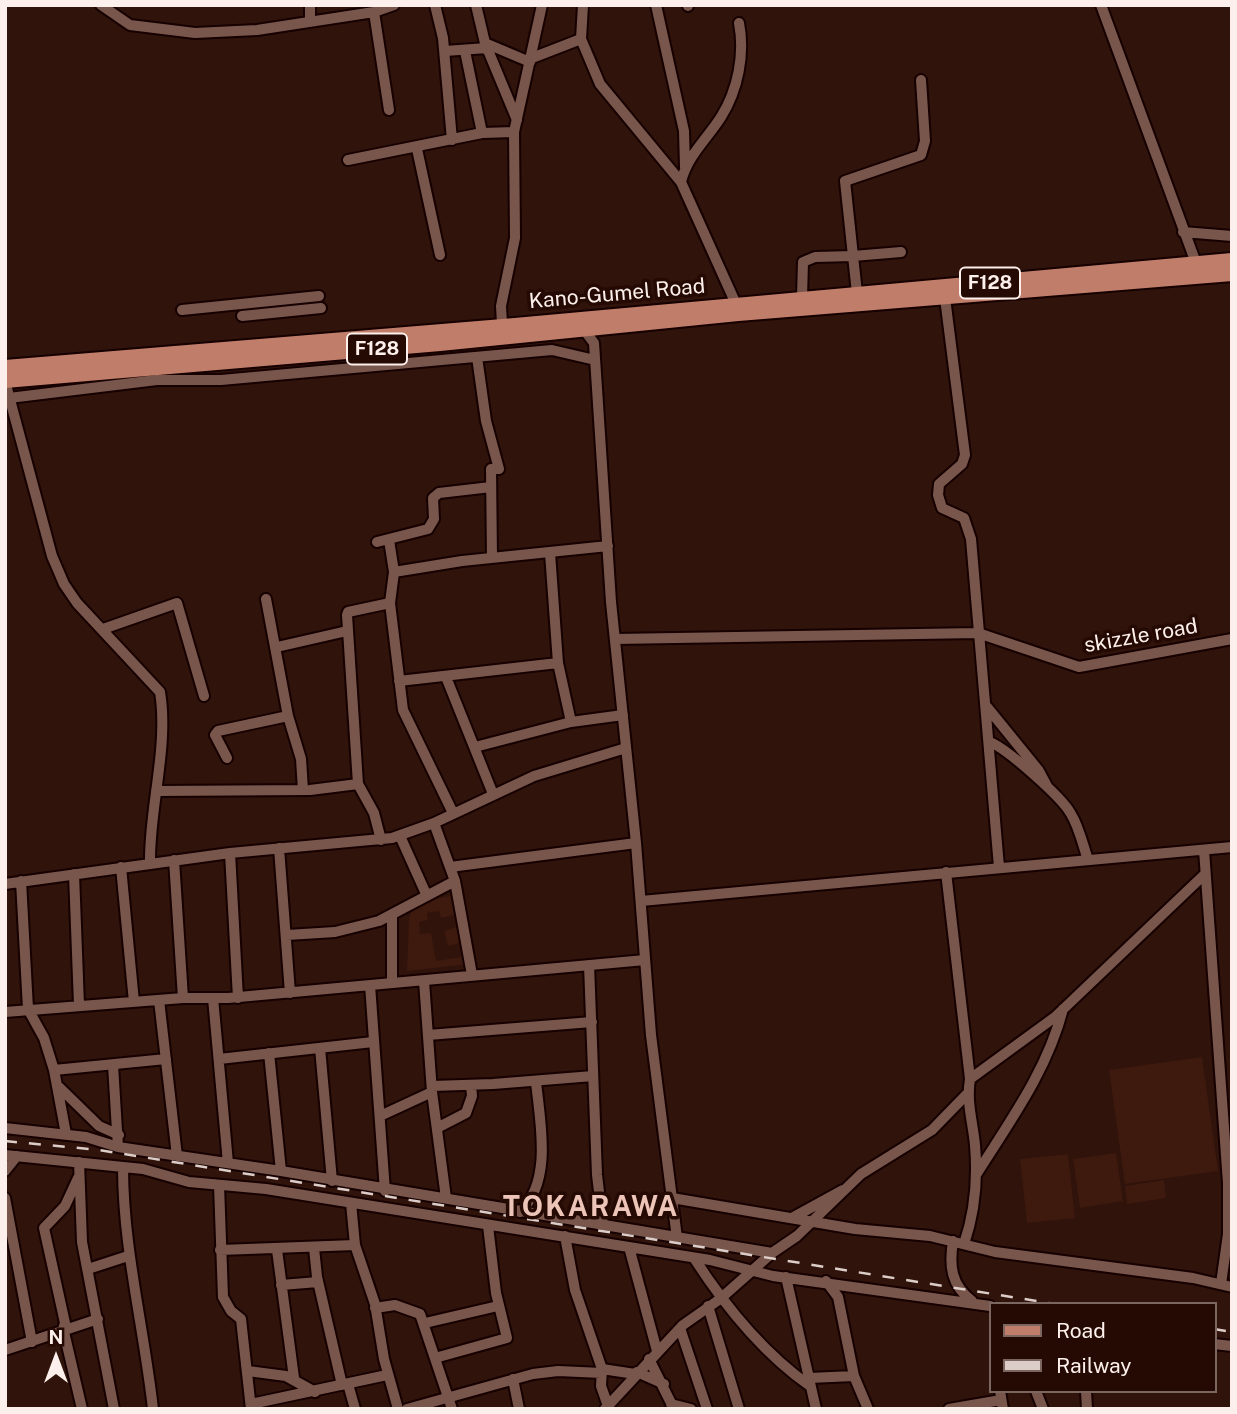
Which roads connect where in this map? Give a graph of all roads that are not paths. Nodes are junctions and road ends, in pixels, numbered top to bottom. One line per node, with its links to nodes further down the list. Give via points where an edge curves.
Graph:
1 (101, 5): 11 (street, via 130,25 195,33)
2 (310, 5): 11 (street)
3 (394, 5): 10 (street)
4 (435, 5): 15 (street)
5 (476, 5): 14 (street)
6 (542, 5): 17 (street)
7 (583, 5): 13 (street)
8 (656, 5): 25 (street, via 684,131)
9 (1101, 5): 27 (street)
10 (374, 12): 11 (street); 19 (street)
11 (310, 21)
12 (739, 23): 25 (street, via 738,76 723,114)
13 (582, 39): 17 (street); 26 (street, via 600,84)
14 (486, 46): 16 (street); 17 (street); 20 (street)
15 (445, 51): 16 (street); 22 (street)
16 (465, 51): 21 (street)
17 (531, 60): 20 (street)
18 (921, 79): 31 (street, via 925,141 921,155 845,181)
19 (389, 110)
20 (515, 126): 21 (street); 42 (street, via 516,221)
21 (482, 133): 22 (street)
22 (452, 140): 23 (street)
23 (417, 149): 24 (street); 30 (street)
24 (348, 160)
25 (685, 168): 26 (street)
26 (681, 182): 39 (street)
27 (1183, 232): 28 (street); 33 (street)
28 (1232, 236)
29 (901, 252): 31 (street)
30 (440, 255)
31 (853, 256): 35 (street); 36 (street, via 815,257 803,262)
32 (1232, 260): 33 (main road, Kano-Gumel Road / F128)
33 (1196, 263): 35 (main road, Kano-Gumel Road / F128)
34 (1232, 274): 37 (main road, Kano-Gumel Road / F128)
35 (857, 293): 38 (main road, Kano-Gumel Road / F128)
36 (803, 298): 38 (main road, Kano-Gumel Road / F128); 39 (main road, Kano-Gumel Road / F128)
37 (945, 298): 38 (main road, Kano-Gumel Road / F128); 61 (street, via 965,455 962,464 939,484 938,495 942,508 968,523)
38 (826, 302): 43 (main road, Kano-Gumel Road / F128)
39 (736, 304): 42 (main road, Kano-Gumel Road / F128)
40 (182, 310): 41 (street, via 320,302)
41 (242, 316)
42 (502, 324): 44 (main road, Kano-Gumel Road / F128)
43 (585, 331): 44 (main road, Kano-Gumel Road / F128); 46 (street, via 594,343)
44 (259, 353): 47 (main road, Kano-Gumel Road / F128); 48 (main road, Kano-Gumel Road / F128)
45 (477, 357): 46 (street, via 552,350); 49 (street, via 221,380 158,380); 50 (street, via 489,440 499,462 499,469 491,469)
46 (595, 360): 53 (street)
47 (5, 366)
48 (5, 381): 49 (street)
49 (9, 398): 59 (street, via 57,569 68,592)
50 (491, 487): 51 (street, via 439,493 433,498 431,526); 55 (street)
51 (389, 540): 52 (street); 56 (street)
52 (377, 542)
53 (608, 546): 54 (street); 62 (street)
54 (550, 553): 55 (street); 65 (street)
55 (492, 558): 56 (street)
56 (394, 572): 58 (street)
57 (266, 599): 64 (street)
58 (390, 603): 60 (street, via 348,612); 67 (street)
59 (103, 629): 68 (street, via 177,603); 80 (street, via 160,692)
60 (347, 631): 64 (street); 77 (street)
61 (978, 633): 62 (street, skizzle road); 63 (street, skizzle road, via 1079,667); 69 (street)
62 (615, 639): 70 (street)
63 (1232, 639)
64 (277, 646): 71 (street)
65 (558, 663): 66 (street); 72 (street)
66 (446, 677): 67 (street); 74 (street)
67 (399, 681): 82 (street, via 407,722)
68 (204, 696)
69 (987, 707): 73 (street); 78 (street)
70 (623, 715): 72 (street); 75 (street)
71 (288, 716): 76 (street, via 218,731 215,735); 79 (street, via 301,758)
72 (571, 722): 74 (street)
73 (990, 742): 78 (street); 96 (street)
74 (475, 747): 81 (street)
75 (626, 748): 81 (street, via 534,776); 86 (street)
76 (227, 758)
77 (358, 784): 79 (street); 85 (street, via 374,813)
78 (1048, 788): 92 (street, via 1072,814)
79 (303, 790): 80 (street)
80 (156, 791): 93 (street)
81 (493, 794): 82 (street)
82 (453, 813): 83 (street)
83 (434, 823): 84 (street); 95 (street)
84 (400, 836): 85 (street); 103 (street)
85 (381, 840): 88 (street)
86 (636, 844): 95 (street); 104 (street)
87 (1232, 846): 89 (street)
88 (279, 848): 90 (street); 106 (street)
89 (1204, 850): 92 (street); 99 (street)
90 (230, 853): 91 (street); 116 (street)
91 (174, 860): 93 (street); 114 (street)
92 (1088, 860): 96 (street)
93 (150, 863): 94 (street)
94 (121, 867): 98 (street); 118 (street)
95 (450, 867): 101 (street)
96 (999, 867): 97 (street)
97 (946, 872): 104 (street); 133 (street)
98 (74, 874): 100 (street); 119 (street)
99 (1205, 874): 121 (street); 184 (street, via 1228,1183)
100 (21, 881): 102 (street); 120 (street)
101 (455, 881): 103 (street); 109 (street)
102 (5, 884)
103 (427, 896): 105 (street)
104 (641, 901): 107 (street)
105 (392, 915): 106 (street, via 335,932); 111 (street)
106 (287, 935): 113 (street)
107 (646, 960): 108 (street); 160 (street)
108 (589, 965): 109 (street); 123 (street)
109 (472, 975): 110 (street)
110 (424, 981): 111 (street); 124 (street)
111 (392, 982): 112 (street)
112 (370, 985): 113 (street); 125 (street)
113 (290, 993): 116 (street)
114 (183, 998): 115 (street); 117 (street)
115 (213, 998): 116 (street); 129 (street)
116 (239, 998)
117 (159, 1000): 118 (street); 128 (street)
118 (134, 1002): 119 (street)
119 (79, 1005): 120 (street)
120 (28, 1009): 122 (street); 131 (street)
121 (1063, 1009): 133 (street); 152 (street, via 1055,1042 1031,1090)
122 (5, 1012)
123 (592, 1022): 124 (street); 132 (street)
124 (428, 1035): 137 (street)
125 (373, 1042): 126 (street); 139 (street)
126 (320, 1048): 127 (street); 154 (street)
127 (269, 1053): 129 (street); 151 (street)
128 (166, 1059): 130 (street); 146 (street)
129 (219, 1059): 148 (street)
130 (113, 1065): 131 (street); 143 (street)
131 (54, 1070): 136 (street)
132 (593, 1076): 134 (street); 165 (street)
133 (970, 1079): 138 (street)
134 (536, 1082): 135 (street); 162 (street, via 540,1170 532,1200)
135 (471, 1085): 137 (street); 141 (street, via 466,1113)
136 (59, 1087): 142 (street); 143 (street, via 99,1126)
137 (432, 1089): 139 (street); 141 (street)
138 (967, 1094): 152 (street); 156 (street, via 932,1130)
139 (380, 1116): 157 (street)
140 (5, 1128): 142 (street)
141 (437, 1128): 159 (street)
142 (66, 1134): 144 (street)
143 (119, 1135): 144 (street)
144 (118, 1147): 146 (street)
145 (11, 1156): 147 (street); 150 (street)
146 (177, 1156): 148 (street)
147 (79, 1162): 149 (street); 153 (street)
148 (228, 1163): 151 (street)
149 (123, 1167): 155 (street); 176 (street)
150 (5, 1171)
151 (281, 1171): 154 (street)
152 (976, 1175): 169 (street, via 976,1199)
153 (78, 1177): 178 (street); 194 (street, via 65,1206 44,1228 65,1323)
154 (332, 1181): 157 (street)
155 (219, 1185): 161 (street); 173 (street)
156 (845, 1189): 163 (street); 164 (street)
157 (385, 1191): 159 (street)
158 (5, 1198): 195 (street)
159 (446, 1198): 162 (street)
160 (672, 1198): 163 (street); 168 (street)
161 (351, 1203): 166 (street); 170 (street)
162 (520, 1212): 165 (street)
163 (792, 1217): 164 (street)
164 (812, 1222): 169 (street); 175 (street)
165 (603, 1225): 168 (street)
166 (488, 1226): 167 (street); 187 (street)
167 (565, 1236): 171 (street); 200 (street, via 575,1290)
168 (677, 1238): 175 (street)
169 (959, 1243): 184 (street); 186 (street, via 950,1261 955,1282)
170 (355, 1245): 172 (street); 190 (street)
171 (629, 1247): 177 (street); 197 (street)
172 (314, 1248): 174 (street); 182 (street)
173 (220, 1250): 174 (street); 199 (street, via 223,1297 241,1318)
174 (276, 1250): 183 (street)
175 (772, 1253): 179 (street)
176 (128, 1256): 178 (street); 218 (street)
177 (694, 1258): 179 (street); 185 (street)
178 (88, 1269): 191 (street)
179 (751, 1272): 180 (street); 185 (street)
180 (786, 1277): 181 (street); 206 (street)
181 (825, 1281): 186 (street); 203 (street, via 838,1297)
182 (318, 1282): 183 (street); 208 (street)
183 (281, 1285): 204 (street)
184 (1227, 1286)
185 (720, 1299): 188 (street); 206 (street, via 774,1359)
186 (974, 1302): 189 (street)
187 (498, 1306): 192 (street); 198 (street, via 506,1339)
188 (708, 1306): 193 (street); 226 (street)
189 (988, 1306)
190 (375, 1308): 192 (street, via 403,1306 420,1314); 202 (street)
191 (98, 1318): 194 (street); 217 (street)
192 (425, 1323): 198 (street)
193 (680, 1328): 197 (street); 225 (street)
194 (63, 1332): 195 (street); 216 (street)
195 (32, 1342): 196 (street)
196 (5, 1350)
197 (653, 1355): 201 (street); 207 (street)
198 (435, 1358): 210 (street)
199 (248, 1371): 204 (street); 212 (street)
200 (602, 1371): 201 (street); 205 (street, via 558,1371); 214 (street)
201 (636, 1373): 207 (street); 214 (street)
202 (387, 1375): 208 (street); 220 (street)
203 (854, 1376): 206 (street); 215 (street)
204 (294, 1378): 209 (street)
205 (513, 1379): 210 (street); 223 (street)
206 (809, 1382): 227 (street)
207 (664, 1384): 213 (street)
208 (345, 1385): 209 (street); 219 (street)
209 (315, 1392): 212 (street)
210 (448, 1397): 221 (street); 222 (street)
211 (1001, 1400): 228 (street)
212 (251, 1406)
213 (673, 1406): 224 (street)
214 (607, 1407)
215 (867, 1408)
216 (82, 1409)
217 (114, 1409)
218 (153, 1409)
219 (355, 1409)
220 (398, 1409)
221 (407, 1409)
222 (453, 1409)
223 (519, 1409)
224 (691, 1409)
225 (707, 1409)
226 (739, 1409)
227 (816, 1409)
228 (949, 1409)

